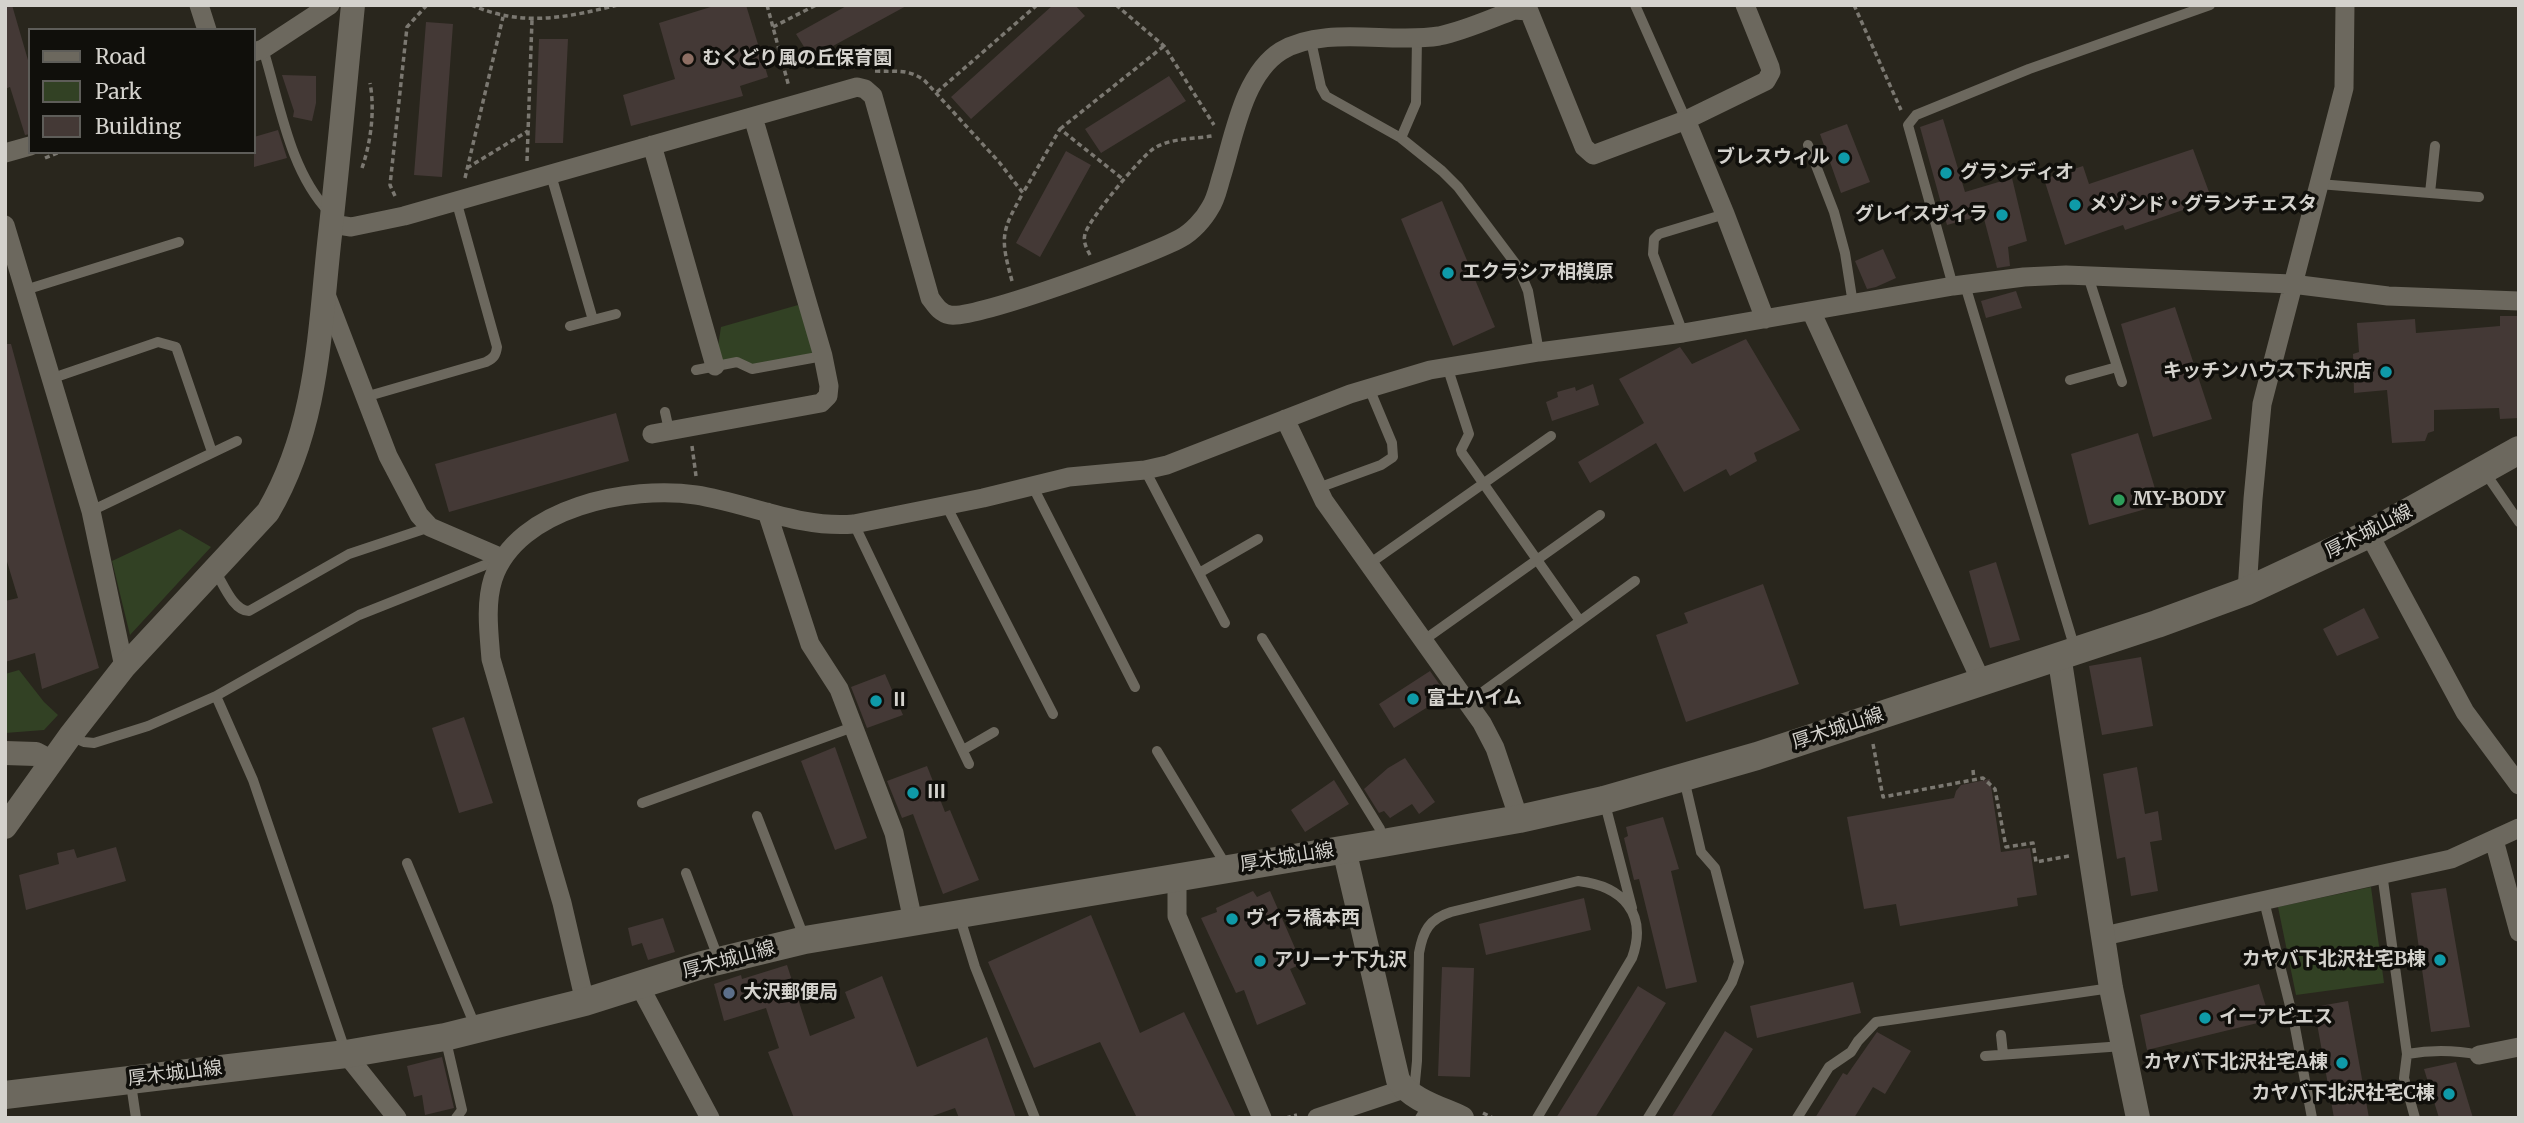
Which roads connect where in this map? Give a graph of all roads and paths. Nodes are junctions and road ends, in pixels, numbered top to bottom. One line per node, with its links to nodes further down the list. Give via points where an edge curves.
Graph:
1 (199, 5): 20 (street)
2 (330, 5): 24 (street)
3 (352, 5): 50 (street)
4 (427, 5): 48 (path, via 407,27 390,185)
5 (471, 5): 17 (path)
6 (618, 5): 18 (path)
7 (766, 5): 19 (path)
8 (816, 5): 19 (path)
9 (1037, 5): 27 (path)
10 (1116, 5): 23 (path)
11 (1635, 5): 29 (lane)
12 (1745, 5): 29 (street, via 1770,67 1769,77)
13 (1854, 5): 30 (path)
14 (2210, 5): 30 (lane, via 2029,69 1916,115)
15 (2345, 5): 43 (street, via 2344,88)
16 (1523, 9): 21 (street, via 1449,33); 29 (street, via 1588,152 1601,154)
17 (503, 17): 18 (path); 40 (path)
18 (532, 20): 32 (path)
19 (773, 27): 26 (path)
20 (206, 28)
21 (1417, 37): 22 (street); 33 (lane, via 1416,103)
22 (1311, 41): 33 (lane, via 1326,96); 53 (street, via 1280,52 1254,80 1212,206 1203,218 1185,236 1164,247)
23 (1164, 46): 31 (path); 42 (path, via 1218,135 1153,149)
24 (258, 51): 50 (lane, via 295,156)
25 (879, 71): 27 (path, via 914,72)
26 (791, 93)
27 (937, 93): 45 (path)
28 (753, 117): 34 (street); 59 (street, via 857,87 865,89 873,96 930,298 937,308 957,316); 69 (street)
29 (1686, 120): 49 (street)
30 (1908, 125): 56 (lane)
31 (1060, 129): 42 (path); 45 (path)
32 (528, 130): 39 (path); 40 (path)
33 (1401, 138): 68 (lane, via 1458,187 1518,267 1528,291)
34 (652, 145): 41 (street); 72 (street)
35 (1808, 145): 61 (lane, via 1834,212)
36 (2435, 146): 46 (lane)
37 (28, 147): 38 (street)
38 (5, 153)
39 (527, 167)
40 (467, 168): 44 (path)
41 (551, 175): 44 (street); 65 (lane)
42 (1124, 180): 53 (path, via 1086,231 1084,242)
43 (2319, 184): 46 (lane); 55 (street)
44 (460, 192): 50 (street, via 404,216 351,227); 77 (lane, via 497,347 494,358)
45 (1023, 193): 59 (path, via 1005,224 1004,239)
46 (2430, 193): 47 (lane)
47 (2479, 198)
48 (398, 202)
49 (1725, 214): 64 (street); 67 (lane, via 1654,239 1654,254)
50 (332, 220): 58 (street)
51 (5, 225): 57 (street)
52 (179, 242): 57 (lane)
53 (1098, 272): 59 (street)
54 (2088, 276): 55 (street); 56 (street, via 2024,277); 71 (lane)
55 (2292, 284): 60 (street, via 2388,296); 106 (street, via 2262,404)
56 (1959, 286): 61 (street); 111 (lane)
57 (25, 290): 73 (street)
58 (324, 291): 77 (street); 103 (street, via 310,405 286,482 268,512)
59 (1018, 299)
60 (2519, 301)
61 (1854, 304): 62 (street)
62 (1811, 312): 64 (street); 113 (street)
63 (616, 314): 65 (lane)
64 (1765, 319): 67 (street)
65 (593, 320): 66 (lane)
66 (570, 326)
67 (1683, 333): 68 (street)
68 (1539, 352): 70 (street)
69 (823, 356): 72 (lane, via 752,369 737,362); 80 (street, via 829,386 821,403)
70 (1447, 366): 76 (street); 88 (lane, via 1469,434 1461,450)
71 (2117, 367): 74 (lane); 75 (lane)
72 (705, 368)
73 (53, 378): 84 (lane, via 158,342 176,347); 92 (street)
74 (2070, 380)
75 (2122, 382)
76 (1369, 388): 78 (street); 89 (lane, via 1392,443 1393,457)
77 (365, 397): 97 (street, via 401,483)
78 (1285, 419): 85 (street, via 1214,449); 89 (street)
79 (662, 425): 80 (street)
80 (689, 426): 90 (path)
81 (1551, 436): 88 (lane)
82 (237, 441): 84 (lane)
83 (2519, 450): 86 (main road, 厚木城山線)
84 (212, 452): 92 (lane)
85 (1145, 470): 87 (street); 104 (lane)
86 (2483, 471): 95 (lane); 98 (main road, 厚木城山線)
87 (1032, 484): 91 (street); 114 (lane)
88 (1482, 485): 101 (lane); 102 (lane)
89 (1318, 488): 102 (street)
90 (699, 495): 93 (street); 100 (street, via 666,491 570,509 526,533)
91 (946, 505): 96 (street); 117 (lane)
92 (91, 511): 112 (street)
93 (767, 512): 96 (street); 118 (street, via 810,644 839,689)
94 (1600, 515): 101 (lane)
95 (2519, 523)
96 (854, 524): 122 (lane)
97 (430, 527): 100 (street); 103 (lane, via 349,554 249,611 237,607)
98 (2369, 534): 106 (main road, 厚木城山線); 130 (street, via 2465,712)
99 (1258, 539): 104 (lane)
100 (502, 558): 115 (lane, via 359,615); 156 (street, via 489,600 491,659 562,903)
101 (1535, 559): 107 (lane); 110 (lane)
102 (1368, 564): 110 (street)
103 (215, 570): 112 (street)
104 (1199, 573): 108 (lane)
105 (1635, 581): 107 (lane)
106 (2247, 590): 111 (main road, 厚木城山線)
107 (1580, 621): 116 (lane)
108 (1225, 624)
109 (1262, 638): 138 (lane, via 1380,828)
110 (1424, 640): 116 (street)
111 (2067, 652): 113 (main road, 厚木城山線); 151 (street)
112 (124, 667): 121 (street)
113 (1981, 681): 128 (main road, 厚木城山線)
114 (1135, 687)
115 (216, 696): 121 (lane, via 148,726 94,743); 162 (lane, via 253,780)
116 (1469, 702): 134 (street, via 1495,748)
117 (1053, 714)
118 (853, 727): 132 (lane); 149 (street, via 894,833)
119 (994, 732): 122 (lane)
120 (1871, 732): 129 (path, via 1883,797)
121 (70, 736): 125 (street)
122 (962, 750): 126 (lane)
123 (1157, 751): 142 (lane)
124 (5, 753): 125 (street, via 36,754)
125 (51, 762): 135 (street)
126 (969, 764)
127 (1973, 770): 129 (path)
128 (1684, 778): 131 (main road, 厚木城山線); 180 (lane, via 1701,852 1715,868 1739,962 1732,982)
129 (1974, 780): 140 (path, via 1983,778 1995,789 2006,847 2033,843 2036,862)
130 (2519, 785)
131 (1604, 800): 134 (main road, 厚木城山線); 147 (lane)
132 (642, 803)
133 (757, 816): 152 (lane)
134 (1519, 818): 138 (main road, 厚木城山線)
135 (5, 827)
136 (2519, 828): 137 (street)
137 (2494, 840): 144 (street, via 2451,859); 150 (street)
138 (1383, 842): 139 (main road, 厚木城山線)
139 (1344, 849): 142 (main road, 厚木城山線); 169 (street, via 1398,1080)
140 (2074, 855)
141 (407, 863): 157 (lane)
142 (1227, 867): 145 (main road, 厚木城山線)
143 (686, 873): 153 (lane)
144 (2382, 873): 146 (street); 163 (lane)
145 (1177, 877): 148 (main road, 厚木城山線); 176 (street, via 1177,916)
146 (2264, 901): 151 (street); 183 (lane)
147 (1632, 908): 169 (lane, via 1608,889 1578,881 1431,921 1419,953); 179 (lane, via 1639,940 1632,958)
148 (958, 914): 149 (main road, 厚木城山線); 175 (lane)
149 (913, 921): 152 (main road, 厚木城山線)
150 (2519, 932)
151 (2104, 936): 155 (street)
152 (806, 940): 153 (main road, 厚木城山線)
153 (719, 961): 154 (main road, 厚木城山線)
154 (639, 985): 156 (main road, 厚木城山線); 174 (street)
155 (2111, 988): 160 (street); 181 (lane, via 1877,1022 1851,1052 1829,1067)
156 (584, 1002): 157 (main road, 厚木城山線)
157 (477, 1030): 159 (main road, 厚木城山線)
158 (2001, 1035): 164 (lane)
159 (445, 1037): 162 (main road, 厚木城山線); 173 (lane, via 462,1110)
160 (2123, 1046): 164 (lane); 182 (street)
161 (2519, 1047): 165 (street)
162 (346, 1054): 167 (main road, 厚木城山線); 172 (street)
163 (2407, 1054): 165 (lane, via 2459,1051); 184 (lane, via 2404,1078)
164 (2003, 1055): 166 (lane)
165 (2479, 1055)
166 (1985, 1056)
167 (130, 1080): 168 (main road, 厚木城山線); 171 (lane)
168 (5, 1095)
169 (1417, 1101): 170 (street); 178 (street)
170 (1307, 1116): 177 (path)
171 (136, 1118)
172 (397, 1118)
173 (456, 1118)
174 (710, 1118)
175 (1035, 1118)
176 (1262, 1118)
177 (1286, 1118)
178 (1462, 1118)
179 (1537, 1118)
180 (1648, 1118)
181 (1797, 1118)
182 (2138, 1118)
183 (2312, 1118)
184 (2415, 1118)

